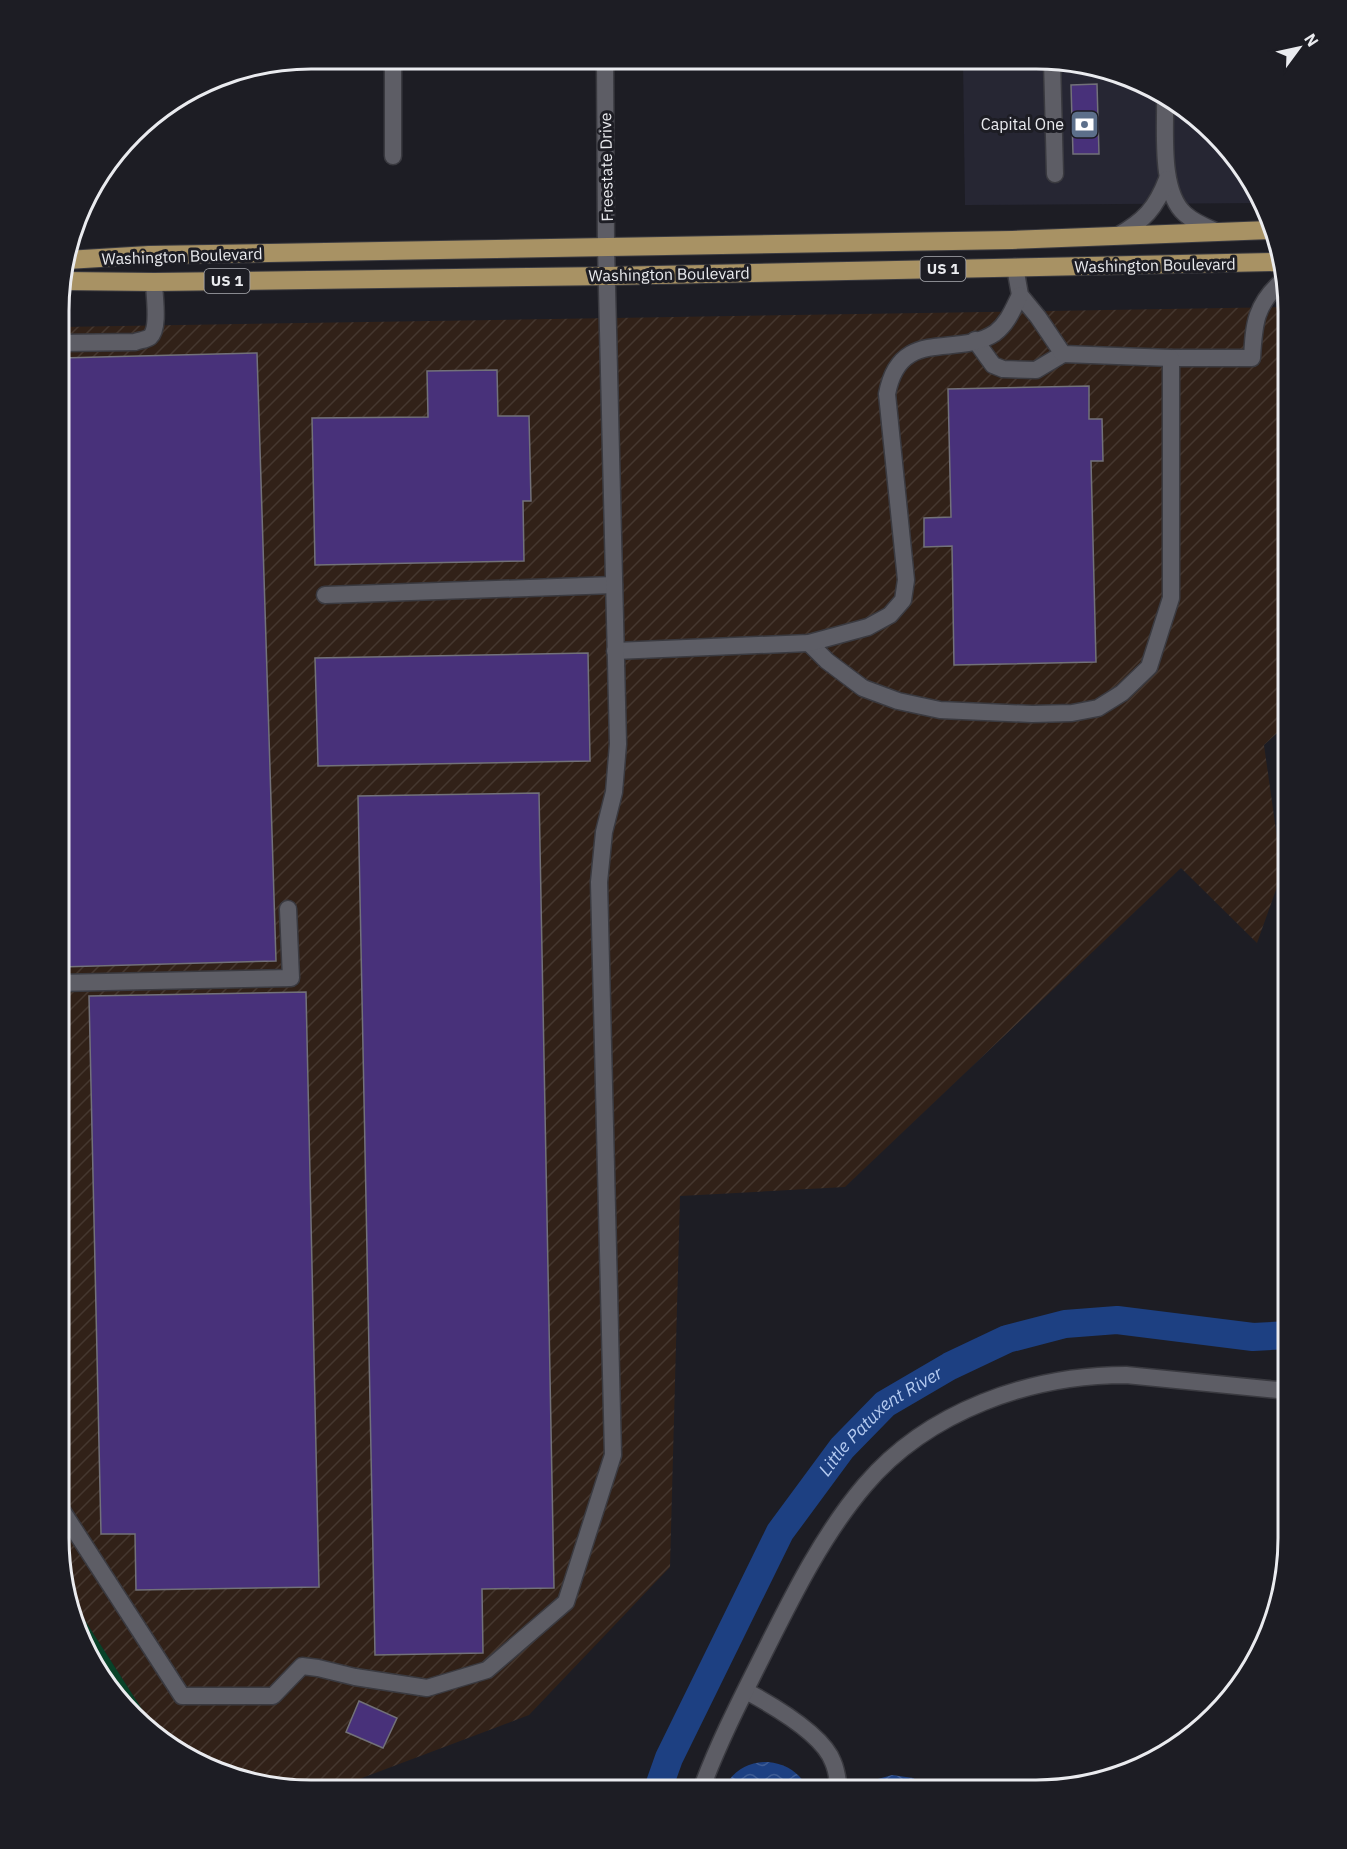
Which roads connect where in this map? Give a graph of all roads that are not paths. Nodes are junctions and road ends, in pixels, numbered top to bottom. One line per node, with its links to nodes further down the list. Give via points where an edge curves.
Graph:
1 (393, 69): 5 (street)
2 (605, 69): 11 (street, Freestate Drive)
3 (1052, 70): 6 (street)
4 (1165, 106): 7 (street)
5 (393, 156)
6 (1055, 174)
7 (1167, 179): 9 (street, via 1172,197 1183,212); 10 (street, via 1152,209)
8 (1264, 230): 9 (main road, Washington Boulevard / US 1)
9 (1219, 232): 10 (main road, Washington Boulevard / US 1)
10 (1117, 236): 11 (main road, Washington Boulevard / US 1)
11 (606, 247): 12 (main road, Washington Boulevard / US 1); 15 (street, Freestate Drive)
12 (75, 260)
13 (1273, 262): 14 (main road, Washington Boulevard / US 1)
14 (1015, 267): 15 (main road, Washington Boulevard / US 1); 19 (street)
15 (608, 276): 17 (main road, Washington Boulevard / US 1); 24 (street, Freestate Drive)
16 (71, 280): 17 (main road, Washington Boulevard / US 1)
17 (154, 282): 21 (street, via 154,330 147,339)
18 (1276, 286): 23 (street, via 1261,305 1254,324 1252,358)
19 (1020, 295): 20 (street, via 1008,321 996,332); 22 (street)
20 (975, 340): 22 (street, via 993,365 1003,369 1036,370); 26 (street, via 914,352 890,378 887,394 906,580 903,600 890,615 868,627)
21 (69, 343)
22 (1063, 354): 23 (street)
23 (1171, 358): 26 (street, via 1171,598 1149,667 1122,693 1098,708 1072,713 940,710 863,688)
24 (614, 585): 25 (street); 27 (street, Freestate Drive)
25 (325, 595)
26 (809, 643): 27 (street)
27 (615, 651): 31 (street, Freestate Drive, via 618,744 600,882 613,1455 566,1602 487,1670 427,1688 302,1666 273,1696 182,1696)
28 (288, 909): 29 (street, via 291,978)
29 (69, 983)
30 (1278, 1390): 32 (street, via 1100,1375 1033,1385 1001,1395 928,1431 866,1484 842,1515 781,1620)
31 (69, 1523)
32 (746, 1691): 33 (street); 34 (street, via 789,1717 826,1749)
33 (705, 1780)
34 (836, 1780)

